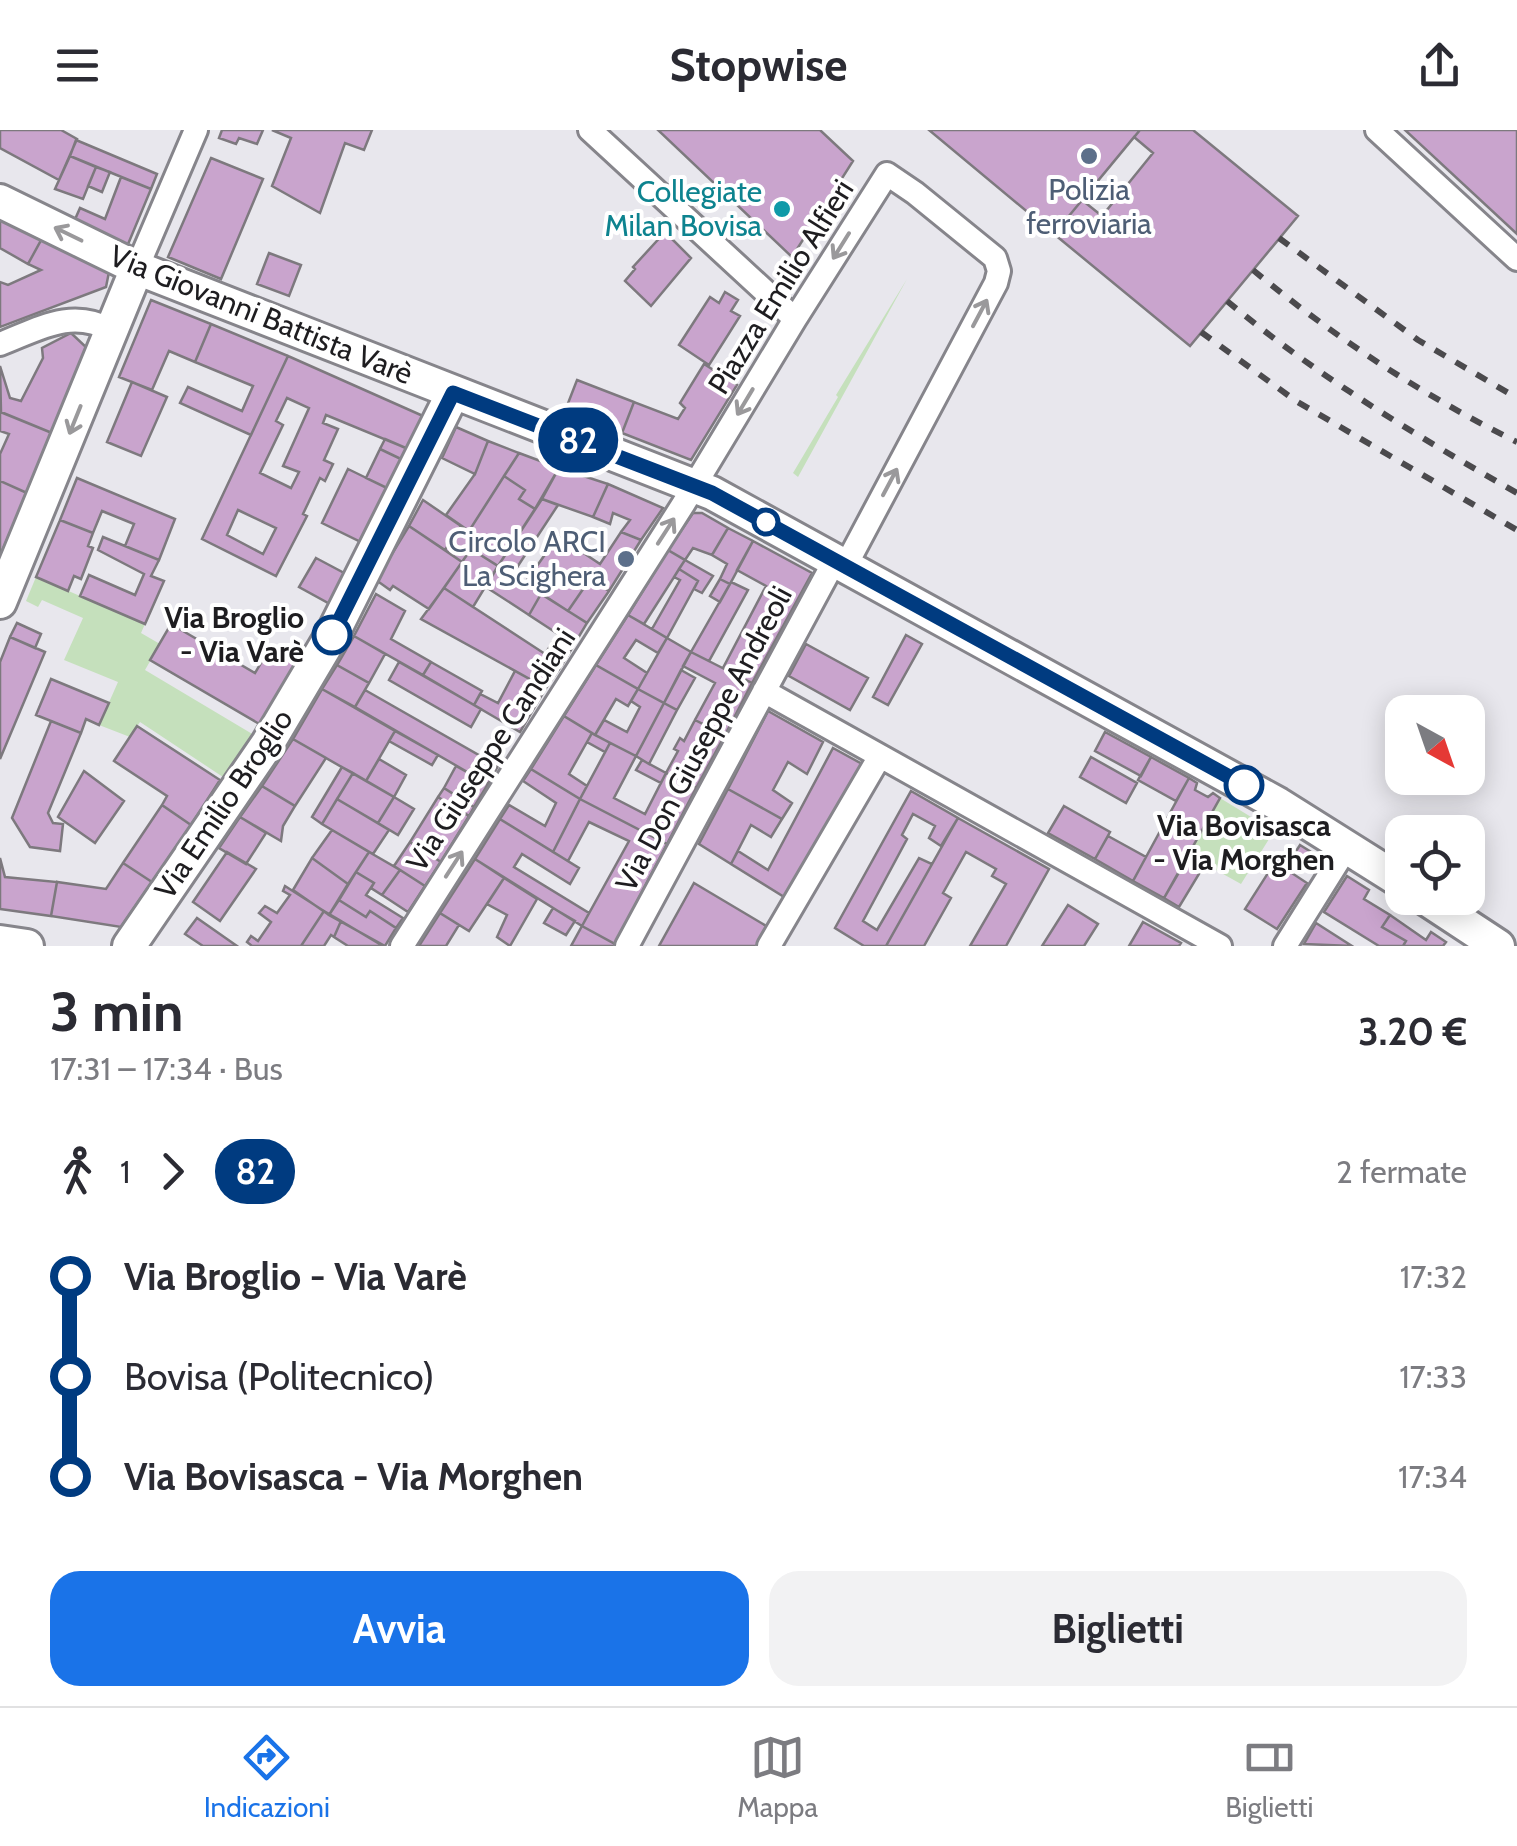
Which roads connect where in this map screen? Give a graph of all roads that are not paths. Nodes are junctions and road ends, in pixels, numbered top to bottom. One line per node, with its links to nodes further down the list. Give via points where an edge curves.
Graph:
1 (196, 130): 6 (street)
2 (590, 130): 7 (street)
3 (1377, 130): 5 (street)
4 (0, 201): 6 (street, Via Giovanni Battista Varè, one-way to 4)
5 (1517, 259)
6 (137, 268): 8 (street); 10 (street, Via Giovanni Battista Varè)
7 (794, 319): 11 (street, Piazza Emilio Alfieri, one-way to 11); 12 (street, Piazza Emilio Alfieri, one-way to 7, via 996,284 998,264 887,174)
8 (112, 330): 9 (street, via 69,318); 13 (street, one-way to 13)
9 (0, 344)
10 (453, 393): 11 (street, Via Giovanni Battista Varè); 21 (street, Via Emilio Broglio, via 332,635 268,744)
11 (695, 486): 12 (street, Via Giovanni Battista Varè); 22 (street, Via Giuseppe Candiani, one-way to 11)
12 (841, 562): 14 (street, Via Don Giuseppe Andreoli); 16 (street, Via Giovanni Battista Varè)
13 (0, 602)
14 (764, 690): 15 (street); 23 (street, Via Don Giuseppe Andreoli)
15 (880, 756): 24 (street); 25 (street)
16 (1348, 846): 17 (street, Via Giovanni Battista Varè); 26 (street)
17 (1385, 871)
18 (1451, 915): 27 (street)
19 (0, 942): 20 (street)
20 (26, 946)
21 (129, 946)
22 (402, 946)
23 (627, 946)
24 (769, 946)
25 (1220, 946)
26 (1284, 946)
27 (1498, 946)

